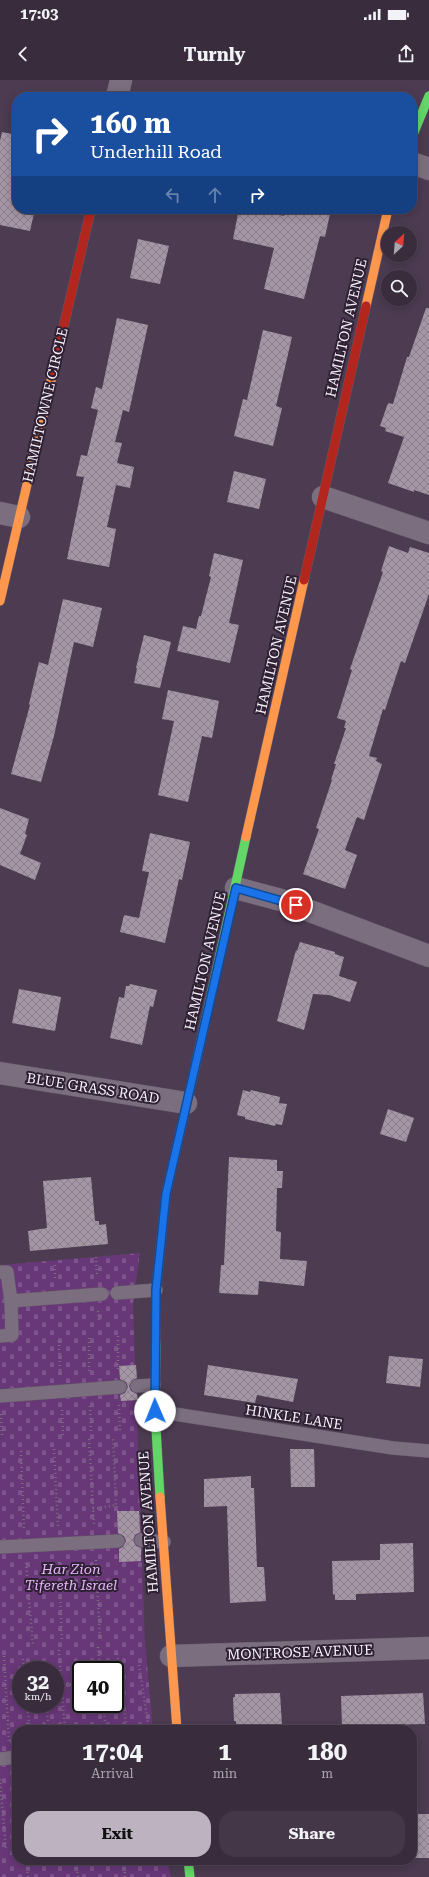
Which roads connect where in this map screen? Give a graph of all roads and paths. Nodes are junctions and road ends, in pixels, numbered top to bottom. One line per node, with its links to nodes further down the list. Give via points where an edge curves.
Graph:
1 (429, 96): 2 (street)
2 (417, 125)
3 (417, 165): 4 (street)
4 (429, 169)
5 (90, 214): 8 (street, HAMILTOWNE CIRCLE)
6 (387, 214): 7 (street, HAMILTON AVENUE)
7 (323, 498): 9 (street); 11 (street, HAMILTON AVENUE)
8 (9, 515): 10 (street, HAMILTOWNE CIRCLE)
9 (429, 533)
10 (0, 601)
11 (236, 888): 12 (street, via 281,900); 14 (street, HAMILTON AVENUE)
12 (429, 956)
13 (0, 1073): 14 (street, BLUE GRASS ROAD)
14 (186, 1103): 16 (street, HAMILTON AVENUE, via 166,1194)
15 (0, 1272): 19 (lane, via 7,1272)
16 (156, 1290): 17 (lane); 21 (street, HAMILTON AVENUE)
17 (117, 1293)
18 (102, 1294): 19 (lane)
19 (11, 1301): 20 (lane, via 12,1335)
20 (0, 1336)
21 (154, 1385): 22 (lane); 25 (street, HAMILTON AVENUE)
22 (137, 1386)
23 (120, 1387): 24 (lane)
24 (0, 1396): 27 (path)
25 (155, 1411): 28 (lane, HINKLE LANE, via 392,1448); 32 (street, HAMILTON AVENUE)
26 (113, 1437): 29 (path, via 116,1505)
27 (2, 1438)
28 (429, 1451)
29 (93, 1509)
30 (141, 1540): 32 (lane)
31 (118, 1541): 33 (lane)
32 (164, 1542): 39 (street, HAMILTON AVENUE)
33 (0, 1547)
34 (98, 1647): 41 (path)
35 (429, 1648): 39 (street, MONTROSE AVENUE)
36 (59, 1650): 40 (path)
37 (117, 1654): 51 (path)
38 (4, 1656): 54 (path)
39 (171, 1656): 53 (street, HAMILTON AVENUE)
40 (60, 1661)
41 (99, 1661)
42 (139, 1665): 52 (path)
43 (64, 1708): 49 (path)
44 (28, 1713): 47 (path)
45 (47, 1713): 48 (path)
46 (104, 1713): 50 (path)
47 (29, 1725)
48 (48, 1725)
49 (66, 1725)
50 (105, 1725)
51 (126, 1725)
52 (148, 1725)
53 (177, 1725)
54 (9, 1758)
55 (0, 1779): 56 (path)
56 (6, 1850)
57 (27, 1865): 61 (path)
58 (77, 1865): 62 (path)
59 (124, 1865): 63 (path)
60 (189, 1865): 64 (street)
61 (28, 1877)
62 (78, 1877)
63 (125, 1877)
64 (190, 1877)

